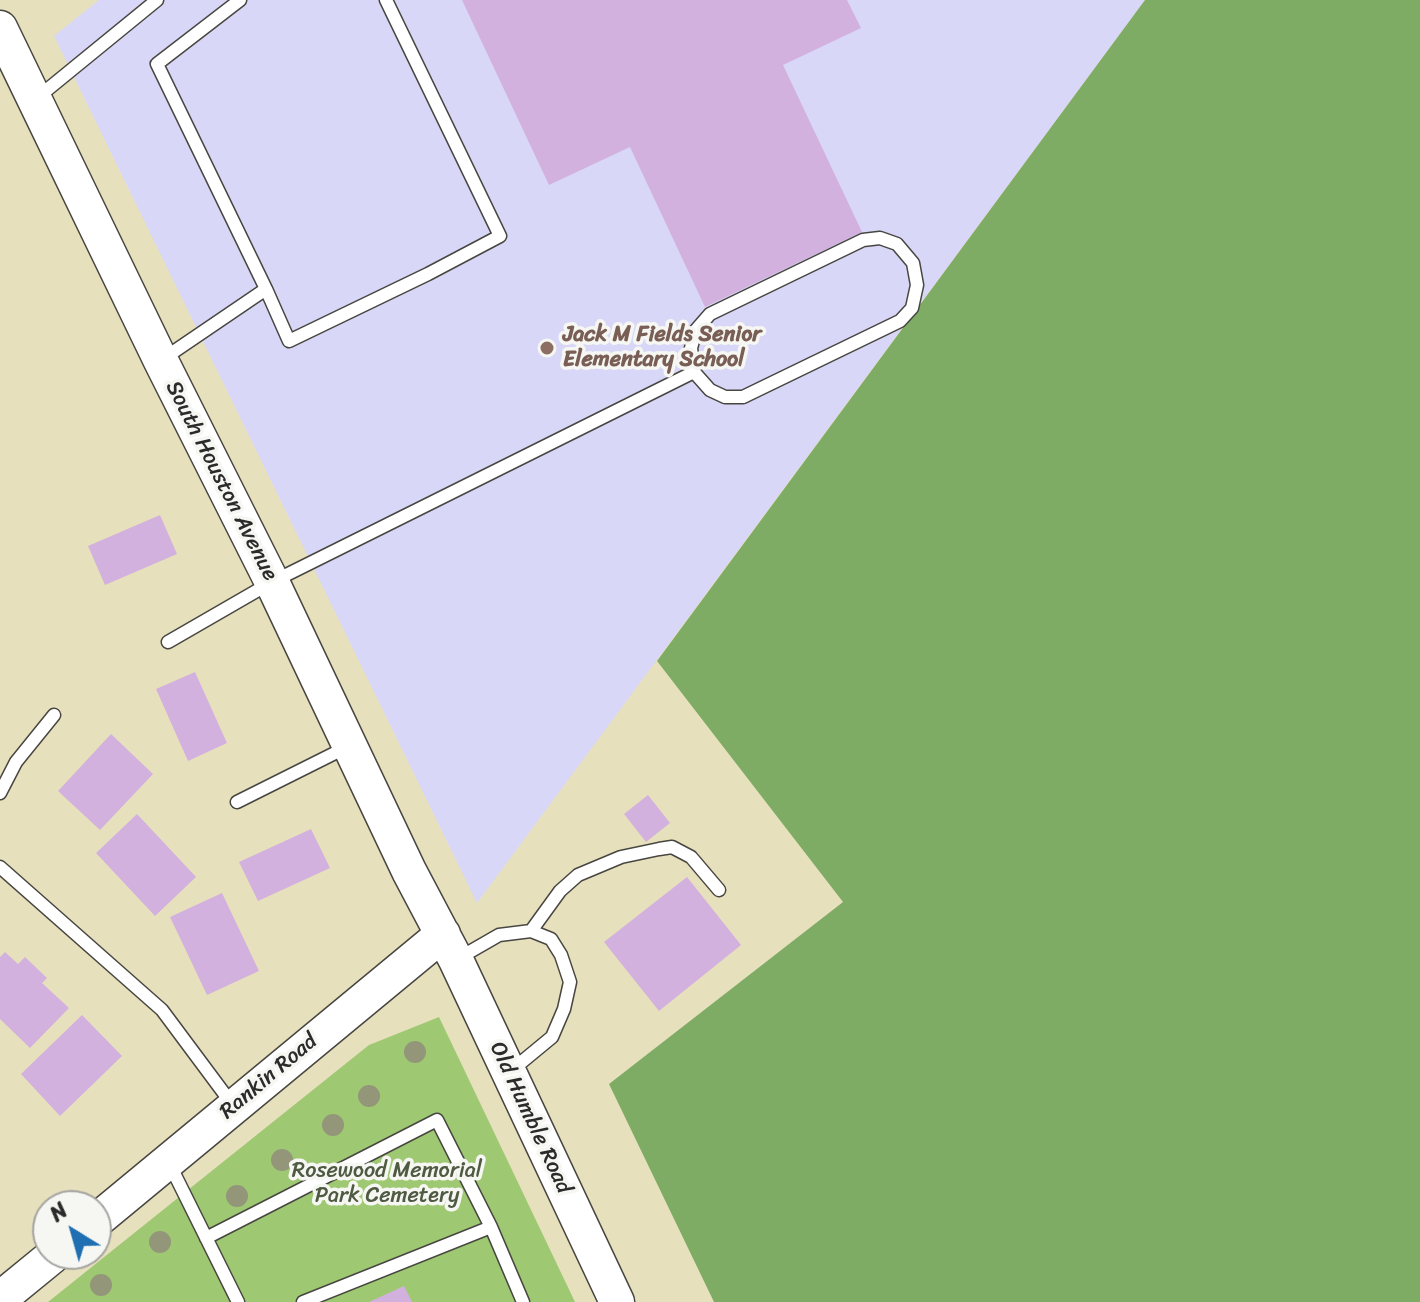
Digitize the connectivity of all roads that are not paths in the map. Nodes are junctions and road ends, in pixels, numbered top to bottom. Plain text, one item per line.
1 (157, 0) edge
2 (240, 0) edge
3 (386, 0) edge
4 (0, 28) edge
5 (35, 100) junction
6 (266, 289) junction
7 (161, 361) junction
8 (694, 372) junction
9 (272, 582) junction
10 (168, 642) dead end
11 (54, 715) dead end
12 (350, 746) junction
13 (0, 793) edge
14 (237, 802) dead end
15 (0, 867) edge
16 (719, 890) dead end
17 (531, 931) junction
18 (450, 947) junction
19 (509, 1073) junction
20 (234, 1106) junction
21 (169, 1162) junction
22 (112, 1208) edge
23 (491, 1227) junction
24 (206, 1238) junction
25 (35, 1270) edge
26 (0, 1299) edge
27 (238, 1302) edge
28 (303, 1302) edge
29 (523, 1302) edge
30 (617, 1302) edge

1 - 5 lane
2 - 6 lane
3 - 6 lane
4 - 5 main road, South Houston Avenue
5 - 7 main road, South Houston Avenue
6 - 7 lane
7 - 9 main road, South Houston Avenue
8 - 8 lane
8 - 9 lane
9 - 10 lane
9 - 12 main road, South Houston Avenue
11 - 13 lane
12 - 14 lane
12 - 18 main road, South Houston Avenue
15 - 20 lane
16 - 17 lane
17 - 18 lane
17 - 19 lane
18 - 19 main road, Old Humble Road
18 - 20 main road, Rankin Road
19 - 30 main road, Old Humble Road
20 - 21 main road, Rankin Road
21 - 22 main road, Rankin Road
21 - 24 lane
23 - 24 lane
23 - 28 lane
23 - 29 lane
24 - 27 lane
25 - 26 main road

